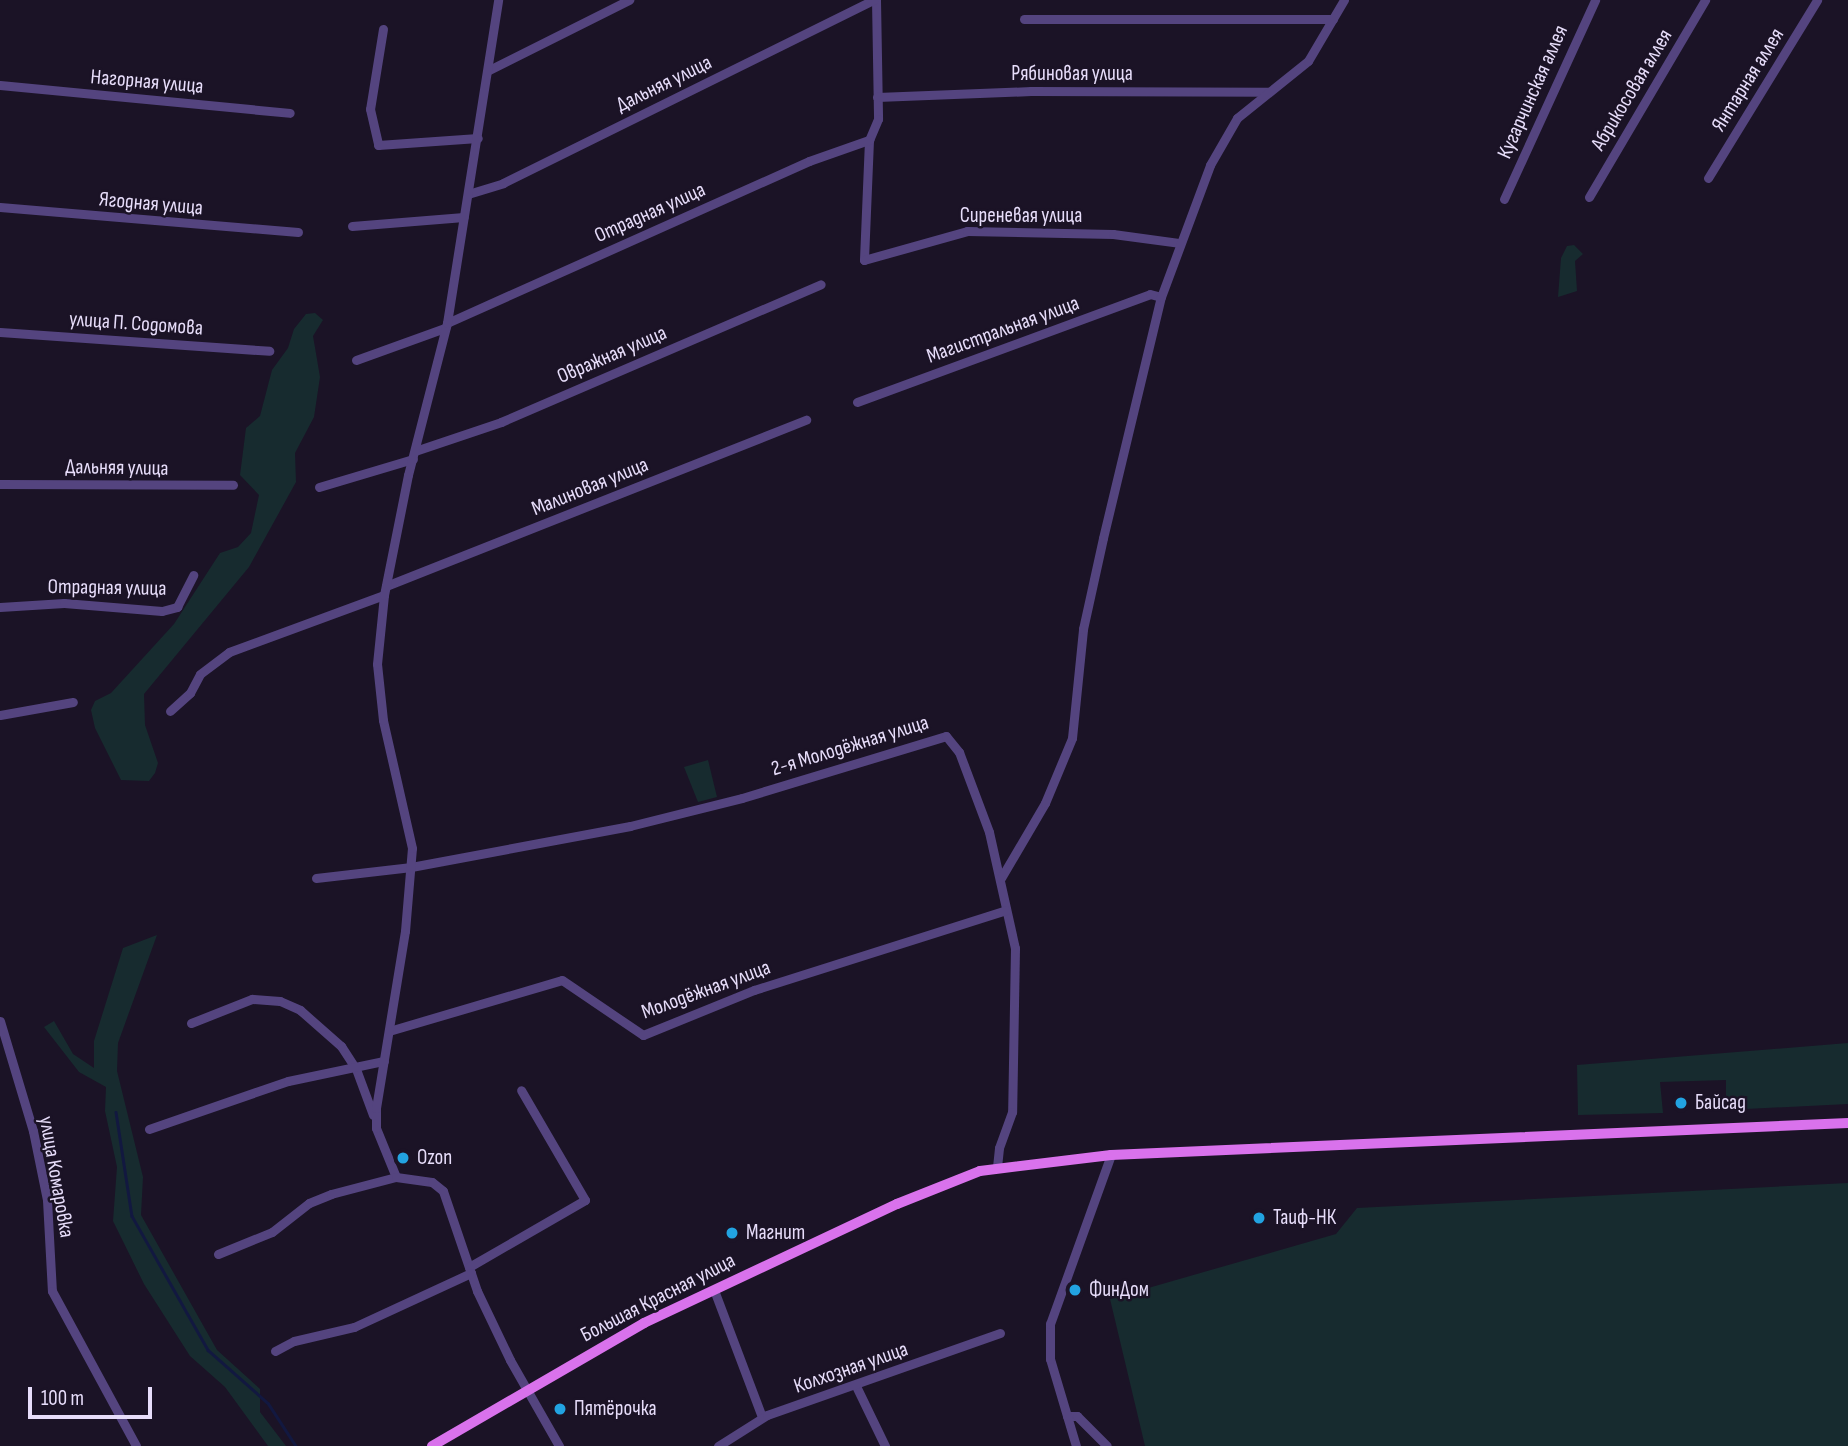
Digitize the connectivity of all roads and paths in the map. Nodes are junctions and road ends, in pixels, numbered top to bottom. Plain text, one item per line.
1 (498, 0) edge
2 (629, 0) edge
3 (875, 0) edge
4 (1343, 0) edge
5 (1595, 0) edge
6 (1705, 0) edge
7 (1817, 0) edge
8 (1024, 19) dead end
9 (1333, 19) junction
10 (383, 29) dead end
11 (489, 70) junction
12 (0, 85) edge
13 (1268, 92) junction
14 (877, 97) junction
15 (290, 113) dead end
16 (478, 138) junction
17 (869, 140) junction
18 (1708, 178) dead end
19 (468, 194) junction
20 (1589, 197) dead end
21 (1504, 200) dead end
22 (0, 207) edge
23 (464, 217) junction
24 (352, 226) dead end
25 (298, 232) dead end
26 (1180, 243) junction
27 (821, 284) dead end
28 (1161, 297) junction
29 (446, 325) junction
30 (0, 332) edge
31 (269, 351) dead end
32 (356, 360) dead end
33 (857, 402) dead end
34 (806, 420) dead end
35 (414, 455) junction
36 (0, 484) edge
37 (233, 485) dead end
38 (319, 487) dead end
39 (193, 575) dead end
40 (385, 590) junction
41 (0, 607) edge
42 (73, 702) dead end
43 (170, 711) dead end
44 (0, 715) edge
45 (411, 867) junction
46 (316, 878) dead end
47 (1001, 878) junction
48 (1006, 910) junction
49 (0, 1021) edge
50 (191, 1023) dead end
51 (389, 1031) junction
52 (384, 1061) junction
53 (356, 1069) junction
54 (521, 1090) dead end
55 (1848, 1123) edge
56 (376, 1128) junction
57 (149, 1129) dead end
58 (1111, 1155) junction
59 (997, 1167) junction
60 (396, 1177) junction
61 (218, 1254) dead end
62 (470, 1270) junction
63 (714, 1290) junction
64 (1000, 1333) dead end
65 (275, 1351) dead end
66 (856, 1386) junction
67 (528, 1388) junction
68 (1067, 1416) junction
69 (762, 1417) junction
70 (136, 1446) edge
71 (432, 1446) edge
72 (559, 1446) edge
73 (718, 1446) edge
74 (885, 1446) edge
75 (1076, 1446) edge
76 (1107, 1446) edge

1 - 11 street
2 - 11 street
3 - 14 street
3 - 19 street, Дальняя улица
4 - 9 street
5 - 21 street, Кугарчинская аллея
6 - 20 street, Абрикосовая аллея
7 - 18 street, Янтарная аллея
8 - 9 street
9 - 13 street
10 - 16 street
11 - 16 street
12 - 15 street, Нагорная улица
13 - 14 street, Рябиновая улица
13 - 26 street
14 - 17 street
16 - 19 street
17 - 26 street, Сиреневая улица
17 - 29 street, Отрадная улица
19 - 23 street
22 - 25 street, Ягодная улица
23 - 24 street
23 - 29 street
26 - 28 street
27 - 35 street, Овражная улица
28 - 33 street, Магистральная улица
28 - 47 street
29 - 32 street, Отрадная улица
29 - 35 street
30 - 31 street, улица П. Содомова
34 - 40 street, Малиновая улица
35 - 38 street, Овражная улица
35 - 40 street
36 - 37 street, Дальняя улица
39 - 41 street, Отрадная улица
40 - 43 street, Малиновая улица
40 - 45 street
42 - 44 street
45 - 46 street, 2-я Молодёжная улица
45 - 47 street, 2-я Молодёжная улица
45 - 51 street
47 - 48 street, 2-я Молодёжная улица
48 - 51 street, Молодёжная улица
48 - 59 street, 2-я Молодёжная улица
49 - 70 street, улица Комаровка
50 - 53 street
51 - 52 street
52 - 53 street
52 - 56 street
53 - 56 street
53 - 57 street
54 - 62 street
55 - 58 main road, Большая Красная улица
56 - 60 street
58 - 59 main road, Большая Красная улица
58 - 68 street
59 - 63 main road, Большая Красная улица
60 - 61 street
60 - 62 street
62 - 65 street
62 - 67 street
63 - 67 main road, Большая Красная улица
63 - 69 street
64 - 66 street, Колхозная улица
66 - 69 street, Колхозная улица
66 - 74 street
67 - 71 main road, Большая Красная улица
67 - 72 street
68 - 75 street
68 - 76 street
69 - 73 street, Колхозная улица

